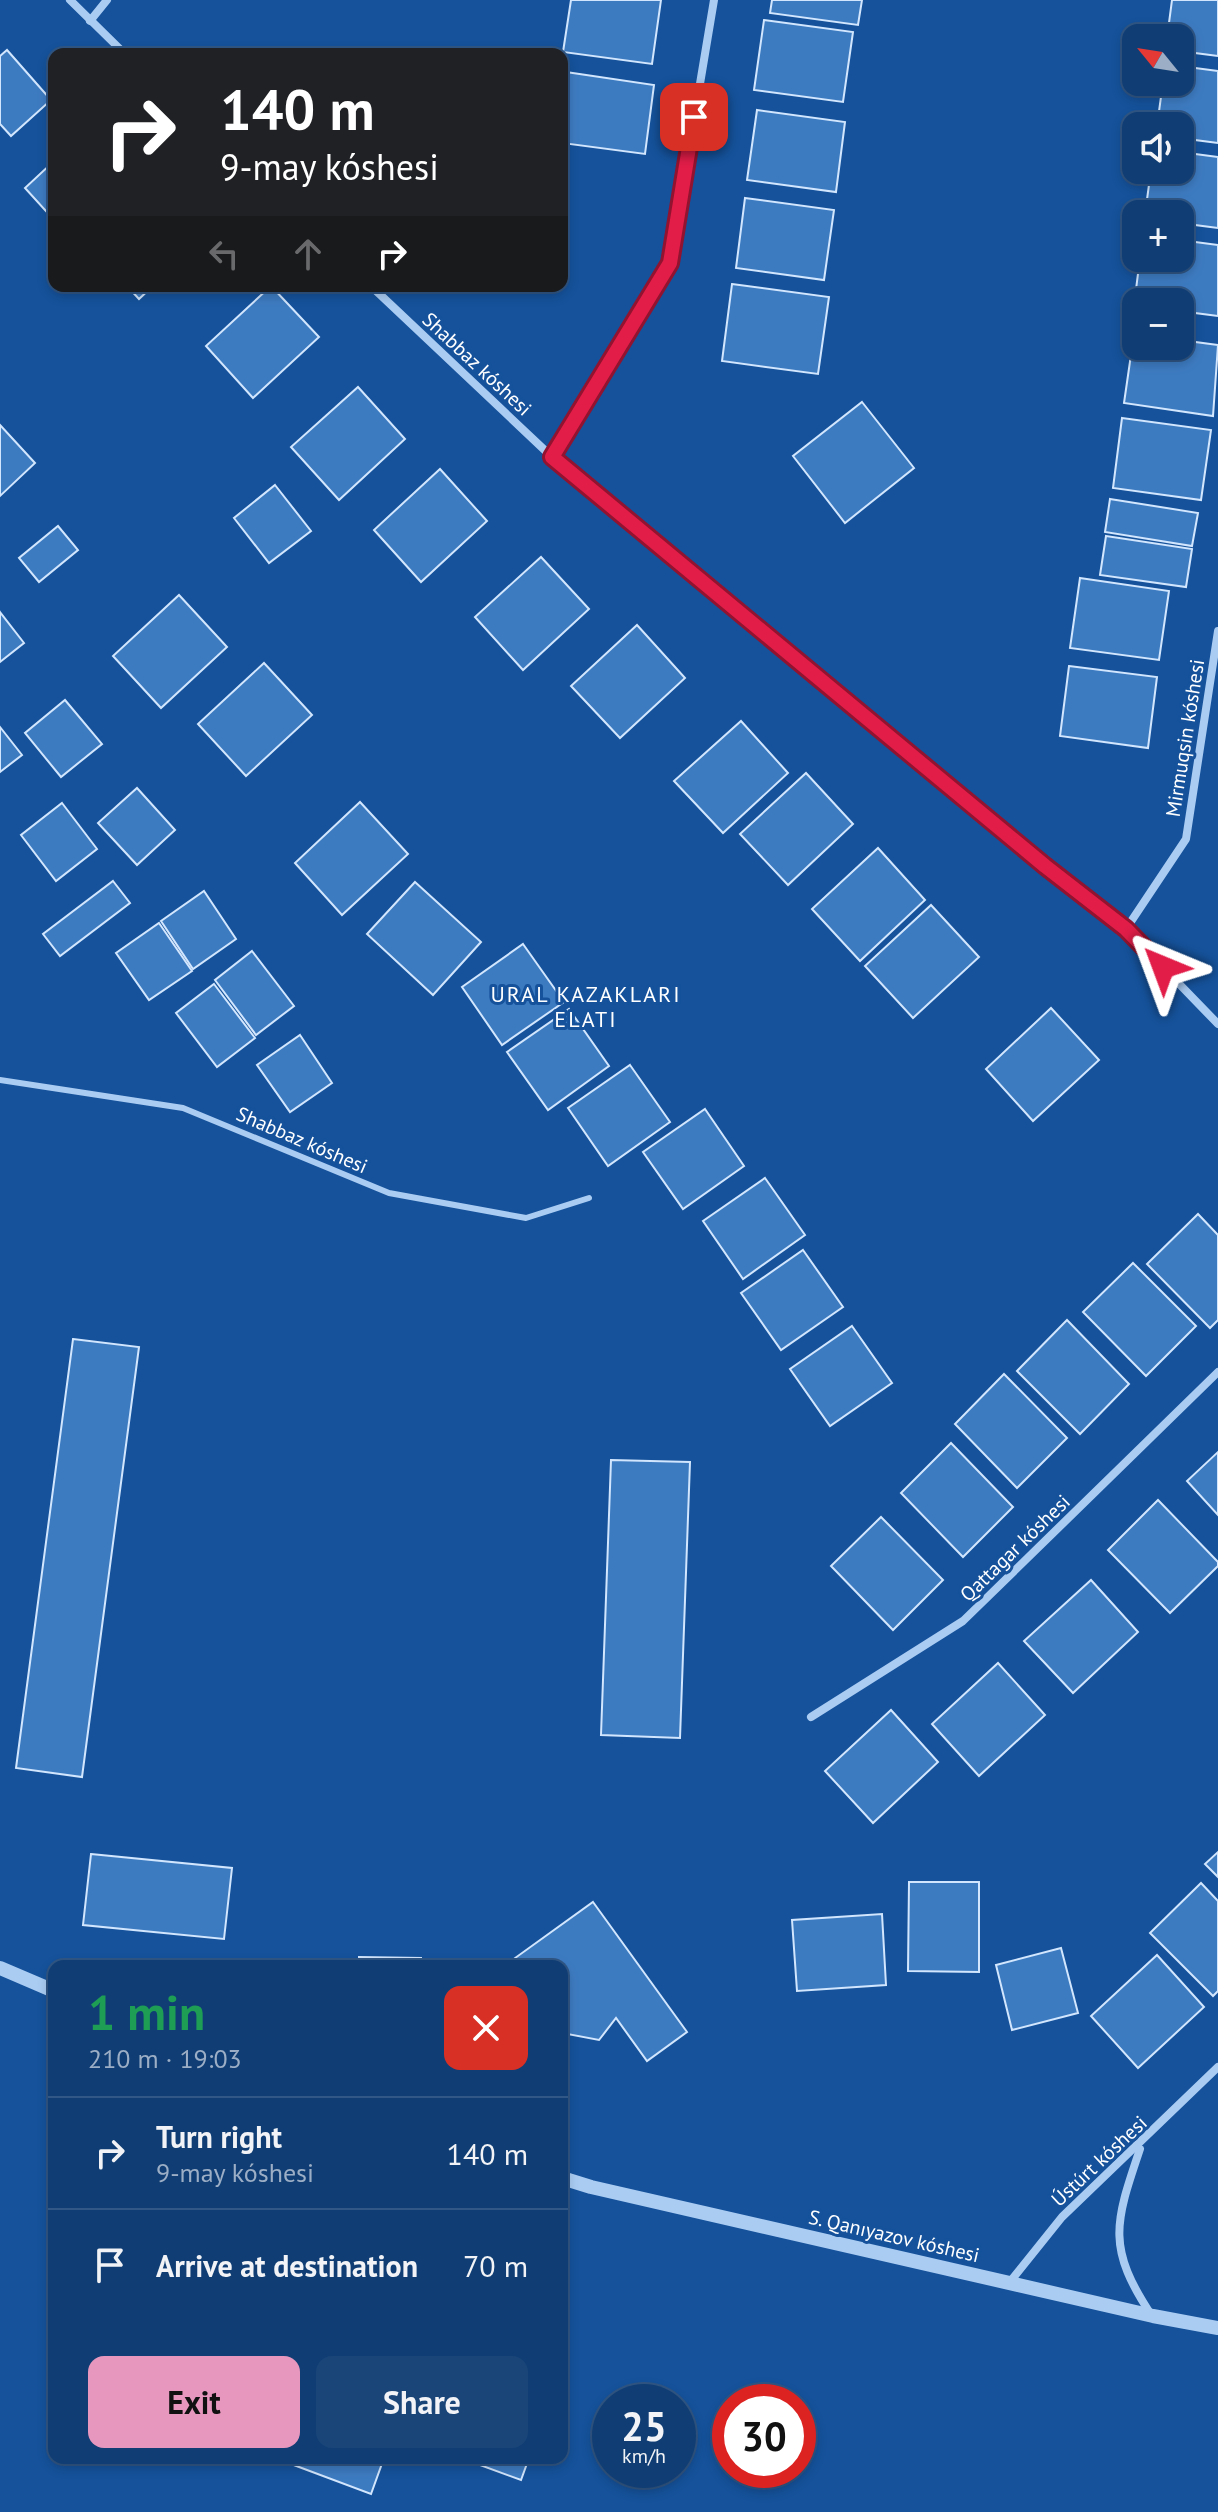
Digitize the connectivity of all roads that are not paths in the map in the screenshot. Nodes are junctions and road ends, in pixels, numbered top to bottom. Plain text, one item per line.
1 (70, 0) edge
2 (107, 0) edge
3 (714, 0) edge
4 (90, 21) junction
5 (119, 48) edge
6 (377, 292) edge
7 (552, 457) junction
8 (1218, 631) edge
9 (1126, 929) junction
10 (1218, 1024) edge
11 (0, 1080) edge
12 (589, 1198) dead end
13 (1218, 1372) edge
14 (811, 1717) dead end
15 (0, 1968) edge
16 (48, 1988) edge
17 (1218, 2067) edge
18 (1141, 2145) junction
19 (568, 2179) edge
20 (1009, 2283) junction
21 (1153, 2316) junction
22 (1218, 2328) edge

1 - 4 street
2 - 4 street
3 - 7 street
4 - 5 street
6 - 7 street, Shabbaz kóshesi
7 - 9 street, Shabbaz kóshesi
8 - 9 street, Mirmuqsin kóshesi
9 - 10 street, Shabbaz kóshesi
11 - 12 lane, Shabbaz kóshesi
13 - 14 street, Qattagar kóshesi
15 - 16 street
17 - 18 street, Ústúrt kóshesi
18 - 20 street, Ústúrt kóshesi
18 - 21 street
19 - 20 street, S. Qanıyazov kóshesi
20 - 21 street, S. Qanıyazov kóshesi
21 - 22 street, S. Qanıyazov kóshesi

